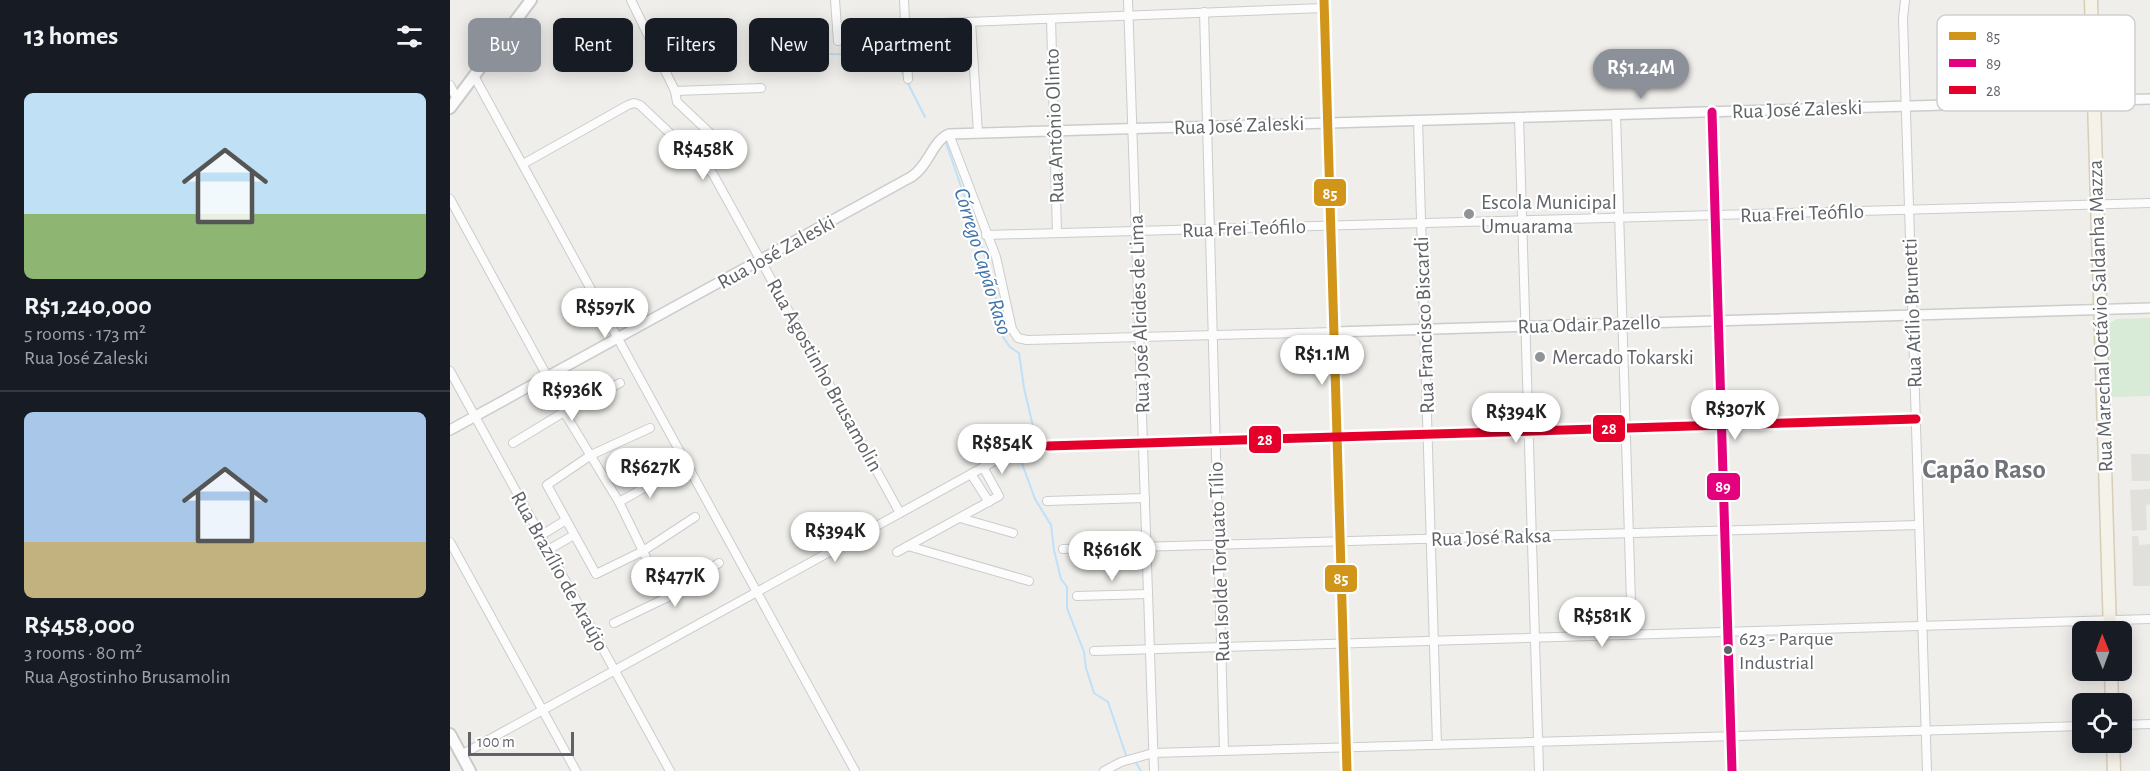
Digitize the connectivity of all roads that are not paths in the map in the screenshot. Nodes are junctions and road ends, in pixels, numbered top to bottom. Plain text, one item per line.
1 (531, 0) edge
2 (631, 0) edge
3 (835, 0) edge
4 (904, 0) edge
5 (1128, 0) edge
6 (1905, 0) edge
7 (2091, 0) edge
8 (1324, 4) edge
9 (1204, 12) junction
10 (1129, 14) junction
11 (2091, 15) edge
12 (905, 18) edge
13 (1051, 19) junction
14 (972, 22) edge
15 (837, 27) junction
16 (841, 27) edge
17 (972, 38) edge
18 (838, 41) dead end
19 (908, 72) edge
20 (474, 76) junction
21 (908, 79) dead end
22 (450, 85) edge
23 (760, 88) dead end
24 (675, 91) junction
25 (457, 99) junction
26 (2135, 99) edge
27 (2150, 99) edge
28 (1937, 105) edge
29 (1906, 106) junction
30 (450, 108) edge
31 (2094, 111) edge
32 (1712, 112) junction
33 (1616, 114) junction
34 (1519, 117) junction
35 (1418, 120) junction
36 (1327, 123) junction
37 (1207, 126) junction
38 (1132, 128) junction
39 (1054, 131) junction
40 (978, 133) junction
41 (949, 134) junction
42 (712, 135) dead end
43 (523, 164) junction
44 (450, 199) edge
45 (2150, 203) edge
46 (2097, 205) junction
47 (1909, 210) junction
48 (1716, 215) junction
49 (1619, 218) junction
50 (1522, 220) junction
51 (1421, 223) junction
52 (1330, 226) junction
53 (1210, 229) junction
54 (1136, 231) junction
55 (1057, 233) junction
56 (986, 235) junction
57 (761, 260) junction
58 (2150, 308) edge
59 (2100, 310) junction
60 (1912, 316) junction
61 (1719, 320) junction
62 (1623, 323) junction
63 (1526, 326) junction
64 (1424, 329) junction
65 (1334, 332) junction
66 (1212, 335) junction
67 (619, 337) junction
68 (1139, 337) junction
69 (450, 371) edge
70 (547, 376) junction
71 (620, 383) dead end
72 (564, 412) junction
73 (475, 416) junction
74 (1916, 419) junction
75 (1722, 424) junction
76 (650, 428) dead end
77 (1626, 428) junction
78 (450, 430) edge
79 (1529, 431) junction
80 (1427, 434) junction
81 (1337, 437) junction
82 (1215, 441) junction
83 (513, 443) dead end
84 (1143, 443) junction
85 (1048, 446) dead end
86 (591, 455) junction
87 (1000, 458) dead end
88 (983, 467) junction
89 (669, 474) dead end
90 (971, 474) junction
91 (1145, 498) junction
92 (1047, 501) dead end
93 (619, 502) junction
94 (989, 502) junction
95 (900, 513) junction
96 (695, 517) dead end
97 (960, 518) junction
98 (566, 520) junction
99 (1919, 525) junction
100 (1725, 530) junction
101 (1013, 533) dead end
102 (1629, 533) junction
103 (574, 535) junction
104 (540, 536) junction
105 (1532, 536) junction
106 (1431, 538) junction
107 (1340, 541) junction
108 (450, 542) edge
109 (1218, 544) junction
110 (908, 546) junction
111 (1146, 546) junction
112 (1063, 549) dead end
113 (548, 550) junction
114 (644, 551) junction
115 (897, 552) dead end
116 (719, 564) dead end
117 (1029, 580) dead end
118 (758, 591) junction
119 (1148, 594) junction
120 (1077, 596) dead end
121 (666, 598) junction
122 (2150, 619) edge
123 (2110, 621) edge
124 (2132, 622) edge
125 (614, 623) dead end
126 (1922, 626) junction
127 (2072, 626) edge
128 (1728, 632) junction
129 (1632, 635) junction
130 (1535, 638) junction
131 (1434, 641) junction
132 (1343, 644) junction
133 (1221, 647) junction
134 (1150, 650) junction
135 (1094, 651) dead end
136 (614, 670) junction
137 (542, 710) junction
138 (2150, 724) edge
139 (2132, 725) edge
140 (2072, 726) edge
141 (1926, 730) junction
142 (450, 734) edge
143 (1731, 736) junction
144 (1538, 742) junction
145 (1437, 745) junction
146 (1347, 748) junction
147 (1224, 751) junction
148 (1153, 753) junction
149 (2113, 753) edge
150 (461, 754) junction
151 (471, 771) edge
152 (576, 771) edge
153 (670, 771) edge
154 (855, 771) edge
155 (1104, 771) edge
156 (1154, 771) edge
157 (1347, 771) edge
158 (1539, 771) edge
159 (1732, 771) edge
160 (1927, 771) edge
161 (2114, 771) edge

1 - 20 main road
2 - 24 street
3 - 15 street
4 - 12 street
5 - 10 street, Rua José Alcides de Lima
6 - 29 street, Rua Atílio Brunetti
7 - 11 main road, Rua Marechal Octávio Saldanha Mazza
8 - 9 street
8 - 36 street
9 - 10 street
9 - 37 street, Rua Isolde Torquato Tílio
10 - 13 street
10 - 38 street, Rua José Alcides de Lima
13 - 14 street
13 - 39 street, Rua Antônio Olinto
15 - 16 street
15 - 18 street
17 - 40 street
19 - 21 street
20 - 25 main road
20 - 43 street
22 - 25 street
23 - 24 street
24 - 42 street
25 - 30 main road
26 - 27 street, Rua José Zaleski
28 - 29 street, Rua José Zaleski
29 - 32 street, Rua José Zaleski
29 - 47 street, Rua Atílio Brunetti
31 - 46 main road, Rua Marechal Octávio Saldanha Mazza
32 - 33 street, Rua José Zaleski
32 - 48 street
33 - 34 street, Rua José Zaleski
33 - 49 street
34 - 35 street, Rua José Zaleski
34 - 50 street
35 - 36 street, Rua José Zaleski
35 - 51 street, Rua Francisco Biscardi
36 - 37 street, Rua José Zaleski
36 - 52 street
37 - 38 street, Rua José Zaleski
37 - 53 street, Rua Isolde Torquato Tílio
38 - 39 street, Rua José Zaleski
38 - 54 street, Rua José Alcides de Lima
39 - 40 street, Rua José Zaleski
39 - 55 street, Rua Antônio Olinto
40 - 41 street, Rua José Zaleski
41 - 56 street
41 - 57 street, Rua José Zaleski
43 - 57 street, Rua Agostinho Brusamolin
43 - 67 street
44 - 70 street
45 - 46 street, Rua Frei Teófilo
46 - 47 street, Rua Frei Teófilo
46 - 59 main road, Rua Marechal Octávio Saldanha Mazza
47 - 48 street, Rua Frei Teófilo
47 - 60 street, Rua Atílio Brunetti
48 - 49 street, Rua Frei Teófilo
48 - 61 street
49 - 50 street, Rua Frei Teófilo
49 - 62 street
50 - 51 street, Rua Frei Teófilo
50 - 63 street
51 - 52 street, Rua Frei Teófilo
51 - 64 street, Rua Francisco Biscardi
52 - 53 street, Rua Frei Teófilo
52 - 65 street
53 - 54 street, Rua Frei Teófilo
53 - 66 street, Rua Isolde Torquato Tílio
54 - 55 street, Rua Frei Teófilo
54 - 68 street, Rua José Alcides de Lima
55 - 56 street, Rua Frei Teófilo
56 - 68 street, Rua Odair Pazello
57 - 67 street, Rua José Zaleski
57 - 95 street, Rua Agostinho Brusamolin
58 - 59 street, Rua Odair Pazello
59 - 60 street, Rua Odair Pazello
59 - 123 main road, Rua Marechal Octávio Saldanha Mazza
60 - 61 street, Rua Odair Pazello
60 - 74 street, Rua Atílio Brunetti
61 - 62 street, Rua Odair Pazello
61 - 75 street
62 - 63 street, Rua Odair Pazello
62 - 77 street
63 - 64 street, Rua Odair Pazello
63 - 79 street
64 - 65 street, Rua Odair Pazello
64 - 80 street, Rua Francisco Biscardi
65 - 66 street, Rua Odair Pazello
65 - 81 street
66 - 68 street, Rua Odair Pazello
66 - 82 street, Rua Isolde Torquato Tílio
67 - 70 street, Rua José Zaleski
67 - 118 street
68 - 84 street, Rua José Alcides de Lima
69 - 73 street, Rua Brazílio de Araújo
70 - 73 street, Rua José Zaleski
71 - 72 street
72 - 83 street
72 - 86 street
73 - 78 street, Rua José Zaleski
73 - 104 street, Rua Brazílio de Araújo
74 - 75 street
74 - 99 street, Rua Atílio Brunetti
75 - 77 street
75 - 100 street
76 - 86 street
77 - 79 street
77 - 102 street
79 - 80 street
79 - 105 street
80 - 81 street
80 - 106 street, Rua Francisco Biscardi
81 - 82 street
81 - 107 street
82 - 84 street
82 - 109 street, Rua Isolde Torquato Tílio
84 - 85 street
84 - 91 street, Rua José Alcides de Lima
86 - 93 street
86 - 98 street
87 - 88 street
88 - 90 street
88 - 94 street
89 - 93 street
90 - 94 street
90 - 95 street
91 - 92 street
91 - 111 street, Rua José Alcides de Lima
93 - 114 street
94 - 97 street
95 - 118 street
96 - 114 street
97 - 101 street
97 - 110 street
98 - 103 street
98 - 104 street
99 - 100 street, Rua José Raksa
99 - 126 street, Rua Atílio Brunetti
100 - 102 street, Rua José Raksa
100 - 128 street
102 - 105 street, Rua José Raksa
102 - 129 street
103 - 113 street
103 - 114 street
104 - 113 street, Rua Brazílio de Araújo
105 - 106 street, Rua José Raksa
105 - 130 street
106 - 107 street, Rua José Raksa
106 - 131 street, Rua Francisco Biscardi
107 - 109 street, Rua José Raksa
107 - 132 street
108 - 137 street
109 - 111 street, Rua José Raksa
109 - 133 street, Rua Isolde Torquato Tílio
110 - 115 street
110 - 117 street
111 - 112 street, Rua José Raksa
111 - 119 street, Rua José Alcides de Lima
113 - 136 street, Rua Brazílio de Araújo
114 - 121 street
116 - 121 street
118 - 136 street
118 - 154 street
119 - 120 street
119 - 134 street, Rua José Alcides de Lima
121 - 125 street
122 - 124 street
126 - 127 street
126 - 128 street
126 - 141 street, Rua Atílio Brunetti
128 - 129 street
128 - 143 street
129 - 130 street
130 - 131 street
130 - 144 street
131 - 132 street
131 - 145 street, Rua Francisco Biscardi
132 - 133 street
132 - 146 street
133 - 134 street
133 - 147 street, Rua Isolde Torquato Tílio
134 - 135 street
134 - 148 street, Rua José Alcides de Lima
136 - 137 street
136 - 153 street, Rua Brazílio de Araújo
137 - 150 street
137 - 152 street
138 - 139 street
140 - 141 street
141 - 143 street
141 - 160 street, Rua Atílio Brunetti
142 - 150 main road
143 - 144 street
143 - 159 street
144 - 145 street
144 - 158 street
145 - 146 street
146 - 147 street
146 - 157 street
147 - 148 street
148 - 155 street
148 - 156 street, Rua José Alcides de Lima
149 - 161 main road
150 - 151 main road

